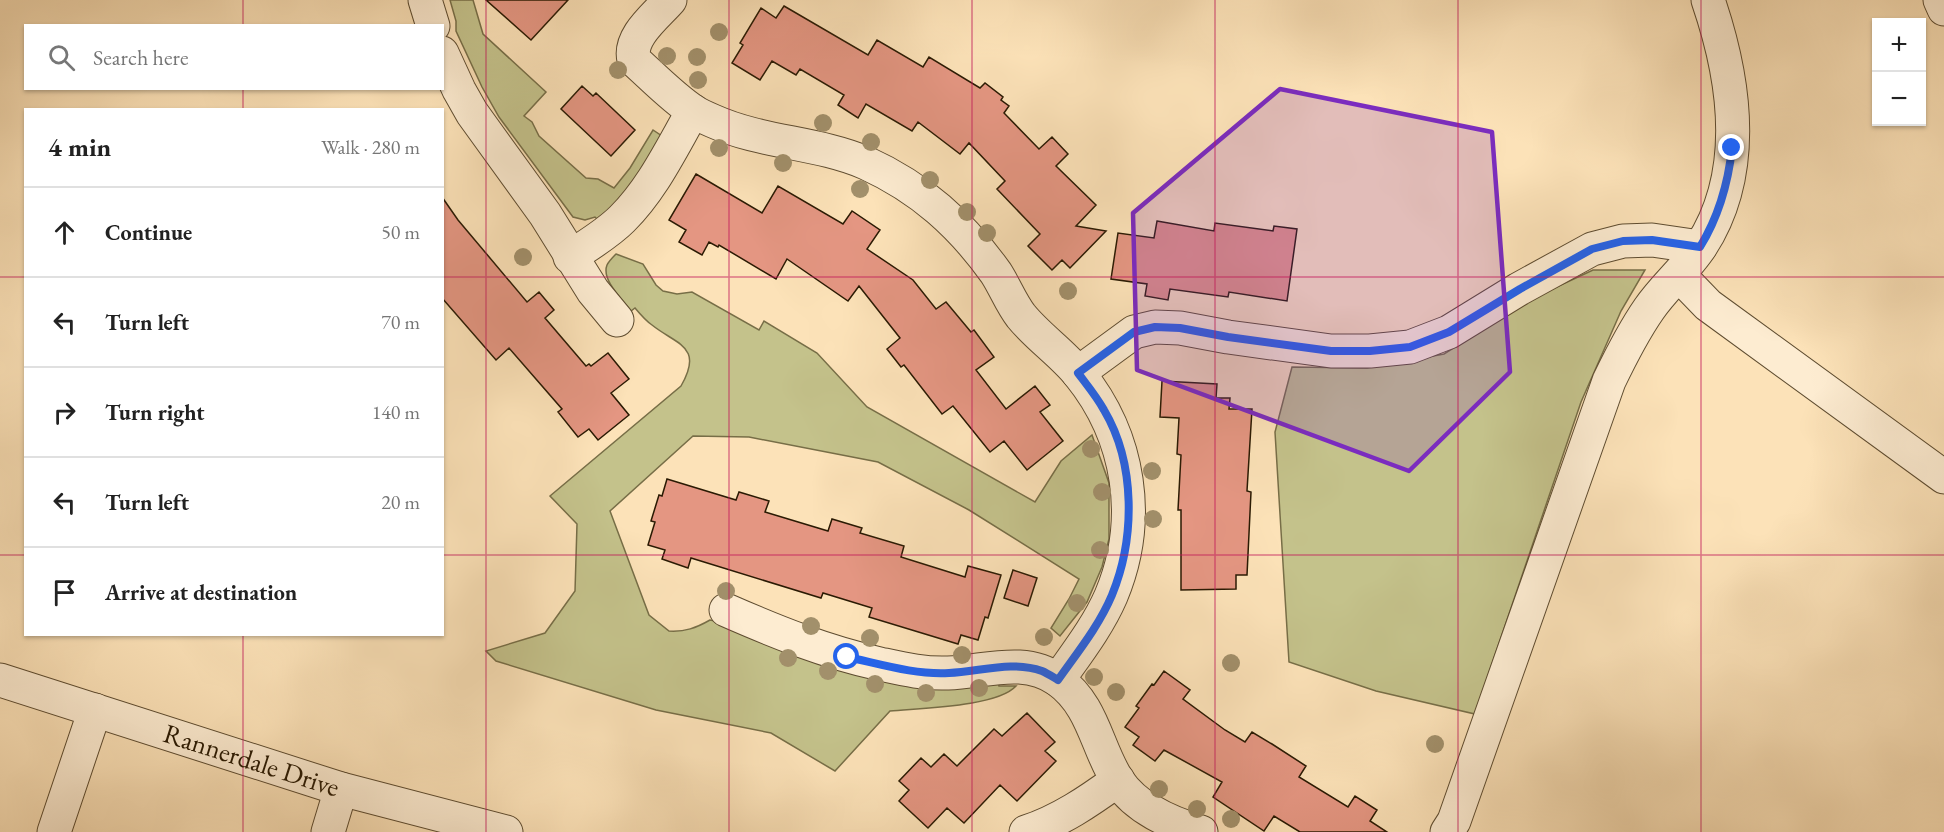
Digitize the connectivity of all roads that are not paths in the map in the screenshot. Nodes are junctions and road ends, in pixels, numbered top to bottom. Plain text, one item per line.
1 (425, 0) edge
2 (670, 0) edge
3 (1708, 0) edge
4 (1940, 0) edge
5 (1944, 9) edge
6 (432, 24) edge
7 (444, 56) edge
8 (693, 111) junction
9 (1700, 247) junction
10 (570, 256) junction
11 (1679, 275) junction
12 (617, 320) dead end
13 (1078, 373) junction
14 (1944, 477) edge
15 (726, 610) dead end
16 (0, 680) edge
17 (1058, 680) junction
18 (95, 710) junction
19 (1118, 780) junction
20 (341, 789) junction
21 (54, 832) edge
22 (328, 832) edge
23 (506, 832) edge
24 (1026, 832) edge
25 (1201, 832) edge
26 (1447, 832) edge

1 - 6 street
2 - 8 street
3 - 9 street
4 - 5 street
7 - 10 street
8 - 10 street
8 - 13 street
9 - 11 street
9 - 13 street
10 - 12 street
11 - 14 street
11 - 26 street
13 - 17 street
15 - 17 street
16 - 18 street, Rannerdale Drive
17 - 19 street
18 - 20 street, Rannerdale Drive
18 - 21 street
19 - 24 street
19 - 25 street
20 - 22 street
20 - 23 street, Rannerdale Drive

